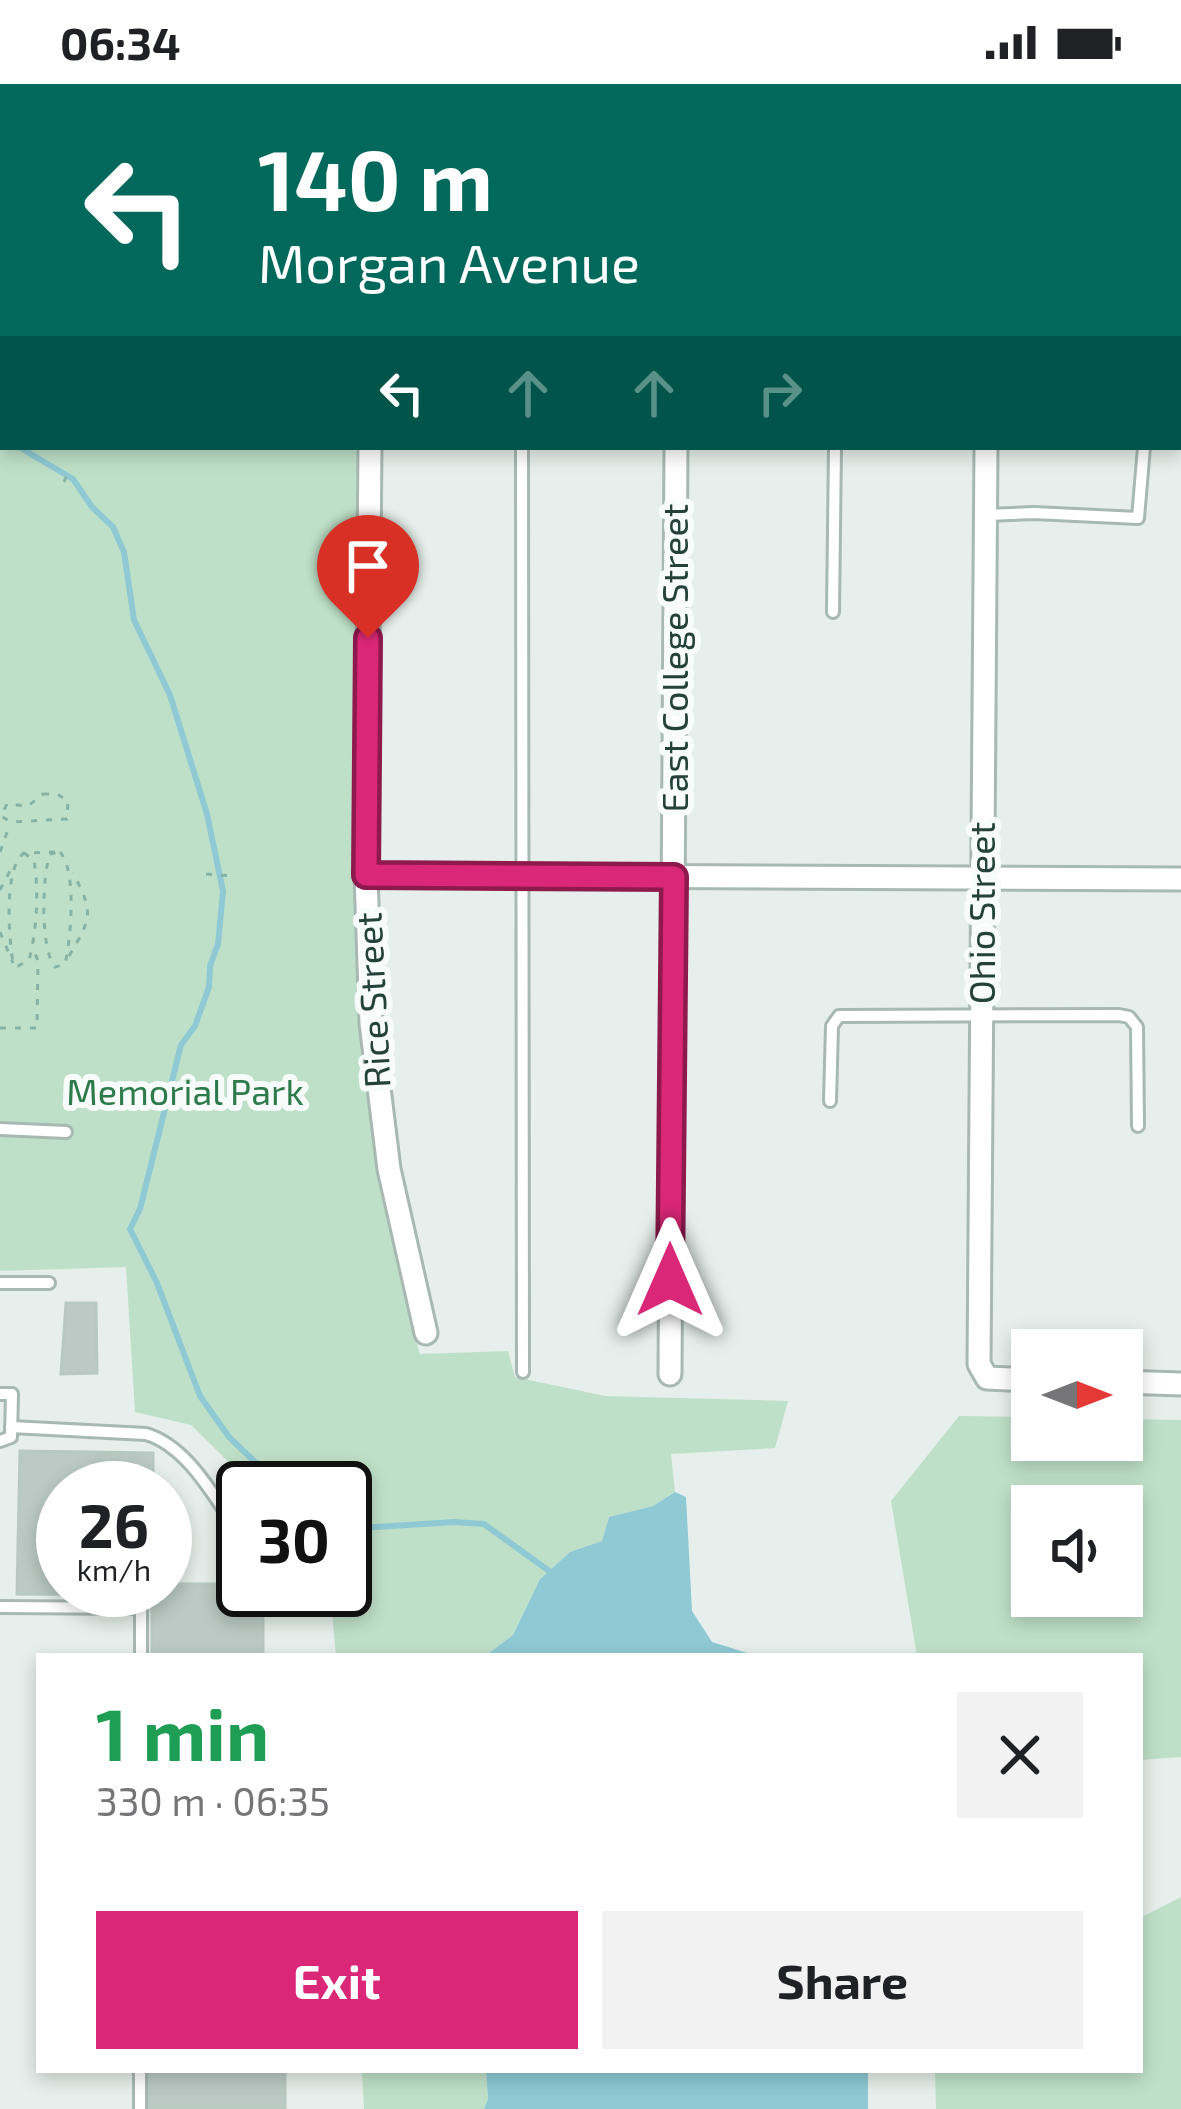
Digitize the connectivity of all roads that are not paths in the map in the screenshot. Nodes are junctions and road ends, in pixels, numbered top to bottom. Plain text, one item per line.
1 (370, 450) edge
2 (522, 450) edge
3 (676, 450) edge
4 (835, 450) edge
5 (986, 450) edge
6 (1144, 450) edge
7 (986, 515) junction
8 (833, 612) dead end
9 (366, 875) junction
10 (521, 876) junction
11 (674, 877) junction
12 (1181, 878) edge
13 (982, 880) junction
14 (981, 1016) junction
15 (830, 1101) dead end
16 (1138, 1126) dead end
17 (0, 1129) edge
18 (66, 1132) dead end
19 (0, 1283) edge
20 (49, 1283) dead end
21 (426, 1333) dead end
22 (523, 1372) dead end
23 (670, 1374) dead end
24 (1011, 1379) edge
25 (1143, 1383) edge
26 (1181, 1384) edge
27 (0, 1394) edge
28 (11, 1426) junction
29 (0, 1441) edge
30 (216, 1502) edge
31 (0, 1606) edge
32 (141, 1653) edge
33 (140, 2073) edge
34 (140, 2109) edge

1 - 9 street, Rice Street
2 - 10 lane
3 - 11 street, East College Street
4 - 8 lane
5 - 7 street, Ohio Street
6 - 7 lane
7 - 13 street, Ohio Street
9 - 10 street
9 - 21 street, Rice Street
10 - 11 street
10 - 22 lane
11 - 13 street
11 - 23 street, East College Street
12 - 13 street
13 - 14 street, Ohio Street
14 - 15 lane
14 - 16 lane
14 - 24 street, Ohio Street
17 - 18 lane
19 - 20 lane
25 - 26 street
27 - 28 lane
28 - 29 lane
28 - 30 lane
31 - 32 lane
33 - 34 lane

